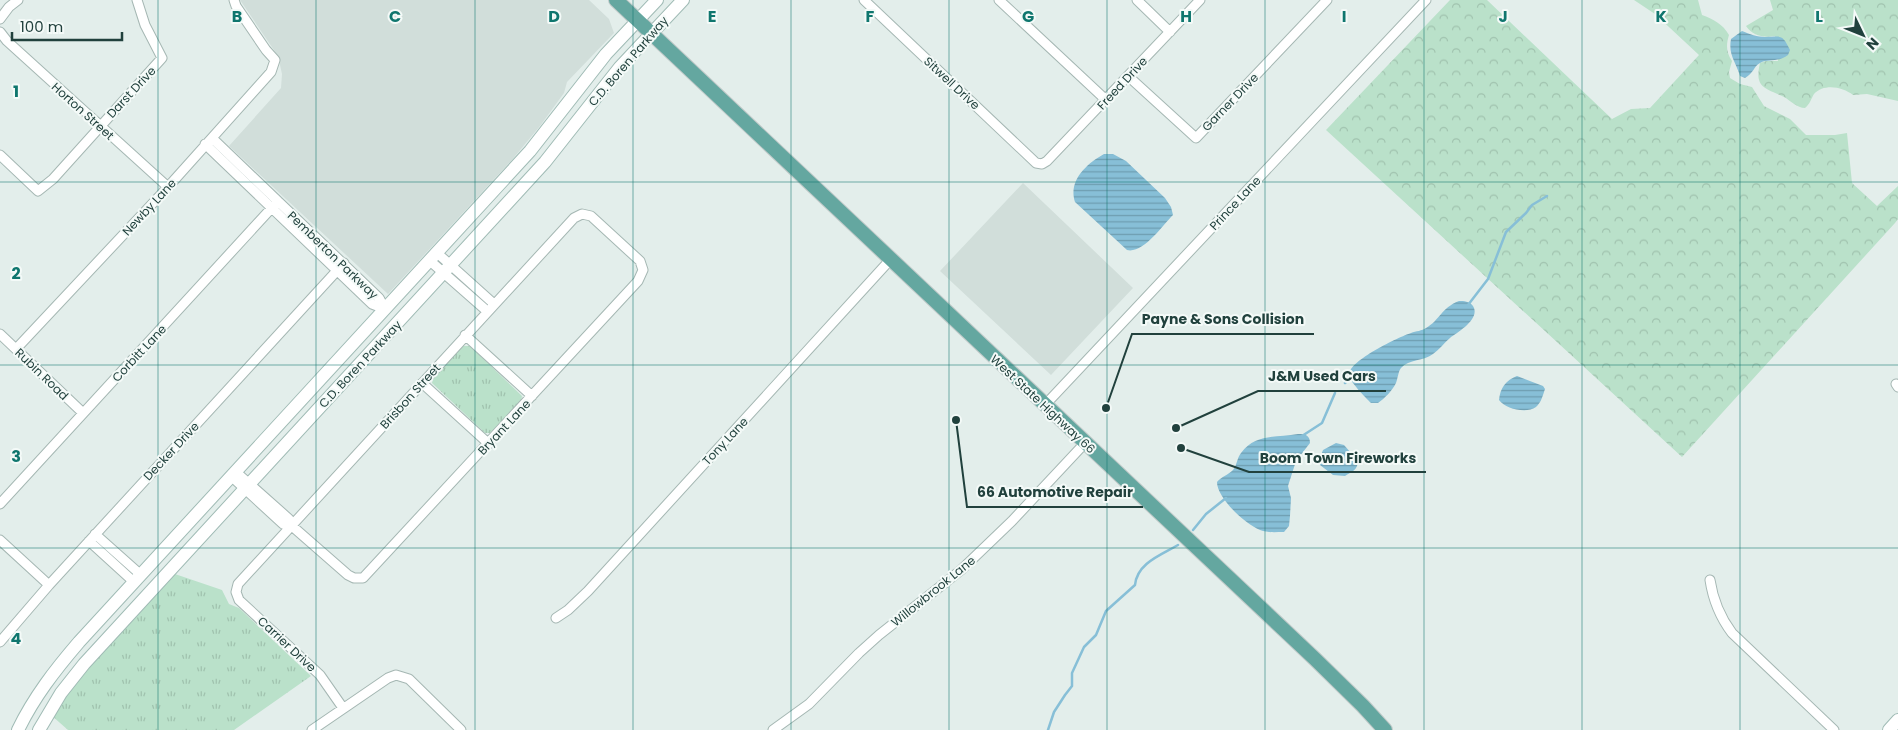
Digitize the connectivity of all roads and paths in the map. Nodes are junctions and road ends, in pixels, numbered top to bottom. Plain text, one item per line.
1 (18, 0) edge
2 (137, 0) edge
3 (234, 0) edge
4 (616, 0) edge
5 (657, 0) edge
6 (683, 0) edge
7 (864, 0) edge
8 (999, 0) edge
9 (1137, 0) edge
10 (1200, 0) edge
11 (1327, 0) edge
12 (1426, 0) edge
13 (0, 19) edge
14 (637, 21) junction
15 (0, 32) edge
16 (1170, 32) junction
17 (650, 34) junction
18 (1128, 76) junction
19 (1106, 100) junction
20 (100, 126) junction
21 (208, 141) junction
22 (0, 155) edge
23 (1042, 164) joint
24 (168, 187) junction
25 (275, 205) junction
26 (433, 256) junction
27 (890, 260) junction
28 (341, 267) junction
29 (447, 269) junction
30 (643, 270) joint
31 (494, 304) junction
32 (384, 309) junction
33 (487, 311) junction
34 (399, 322) junction
35 (0, 334) edge
36 (465, 335) junction
37 (16, 349) junction
38 (422, 383) junction
39 (532, 396) junction
40 (1045, 405) junction
41 (83, 414) junction
42 (1085, 443) junction
43 (489, 444) junction
44 (234, 474) junction
45 (247, 487) junction
46 (0, 504) edge
47 (292, 526) junction
48 (92, 537) junction
49 (0, 540) edge
50 (138, 578) junction
51 (1710, 580) dead end
52 (241, 581) joint
53 (49, 584) junction
54 (556, 618) dead end
55 (0, 642) edge
56 (343, 708) junction
57 (1898, 720) edge
58 (18, 730) edge
59 (38, 730) edge
60 (312, 730) edge
61 (461, 730) edge
62 (773, 730) edge
63 (1386, 730) edge
64 (1834, 730) edge
65 (1888, 730) edge

1 - 13 street
2 - 20 street, Darst Drive
3 - 21 street, Newby Lane
4 - 14 main road, West State Highway 66
5 - 14 street, C.D. Boren Parkway
6 - 17 street, C.D. Boren Parkway
7 - 23 street, Sitwell Drive
8 - 19 street
9 - 16 street
10 - 16 street, Freed Drive
11 - 18 street, Garner Drive
12 - 40 street, Prince Lane
14 - 17 main road, West State Highway 66
14 - 26 street, C.D. Boren Parkway
15 - 20 street, Horton Street
16 - 18 street, Freed Drive
17 - 27 main road, West State Highway 66
17 - 29 street, C.D. Boren Parkway
18 - 19 street, Freed Drive
19 - 23 street, Freed Drive
20 - 22 street, Darst Drive
20 - 24 street, Horton Street
21 - 24 street, Newby Lane
21 - 25 street, Pemberton Parkway
24 - 37 street, Newby Lane
25 - 28 street, Pemberton Parkway
25 - 41 street, Corbitt Lane
26 - 29 street
26 - 32 street, C.D. Boren Parkway
27 - 40 main road, West State Highway 66
27 - 54 street, Tony Lane
28 - 32 street, Pemberton Parkway
28 - 48 street, Decker Drive
29 - 31 street
29 - 33 street
29 - 34 street, C.D. Boren Parkway
30 - 31 street, Brisbon Street
30 - 39 street, Bryant Lane
31 - 33 street, Brisbon Street
32 - 34 street
32 - 44 street, C.D. Boren Parkway
33 - 36 street, Brisbon Street
34 - 45 street, C.D. Boren Parkway
35 - 37 street, Rubin Road
36 - 38 street, Brisbon Street
36 - 39 street
37 - 41 street, Rubin Road
38 - 43 street
38 - 47 street, Brisbon Street
39 - 43 street, Bryant Lane
40 - 42 main road, West State Highway 66
41 - 46 street, Corbitt Lane
42 - 62 street, Willowbrook Lane
42 - 63 main road, West State Highway 66
43 - 47 street, Bryant Lane
44 - 45 street
44 - 50 street, C.D. Boren Parkway
45 - 47 street
45 - 59 street, C.D. Boren Parkway
47 - 52 street, Brisbon Street
48 - 50 street
48 - 53 street, Decker Drive
49 - 53 street
50 - 58 street, C.D. Boren Parkway
51 - 64 street
52 - 56 street, Carrier Drive
53 - 55 street, Decker Drive
56 - 60 street
56 - 61 street
57 - 65 street

